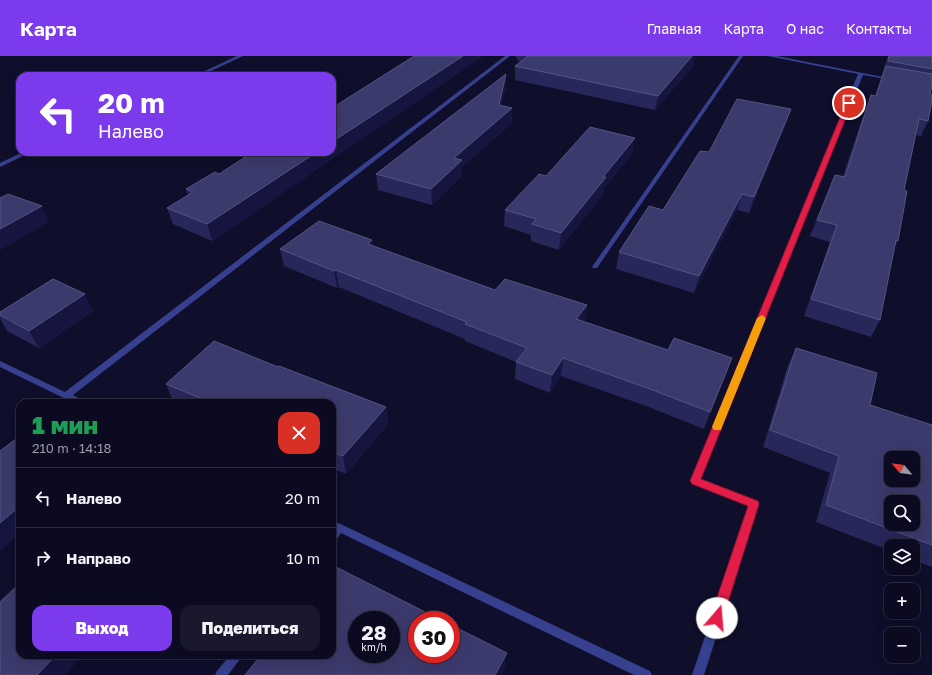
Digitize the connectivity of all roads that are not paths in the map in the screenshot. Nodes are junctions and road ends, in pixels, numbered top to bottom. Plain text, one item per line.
1 (241, 56) edge
2 (508, 56) edge
3 (742, 56) edge
4 (770, 56) edge
5 (205, 72) edge
6 (861, 74) junction
7 (897, 80) edge
8 (19, 156) edge
9 (0, 165) edge
10 (595, 267) dead end
11 (0, 364) edge
12 (66, 396) junction
13 (72, 399) edge
14 (336, 526) edge
15 (234, 659) edge
16 (221, 675) edge
17 (646, 675) edge
18 (698, 675) edge

1 - 5 street
2 - 12 street
3 - 10 street
4 - 6 street
6 - 7 street
6 - 18 street
8 - 9 street
11 - 12 street
12 - 13 street
14 - 17 street
15 - 16 street

